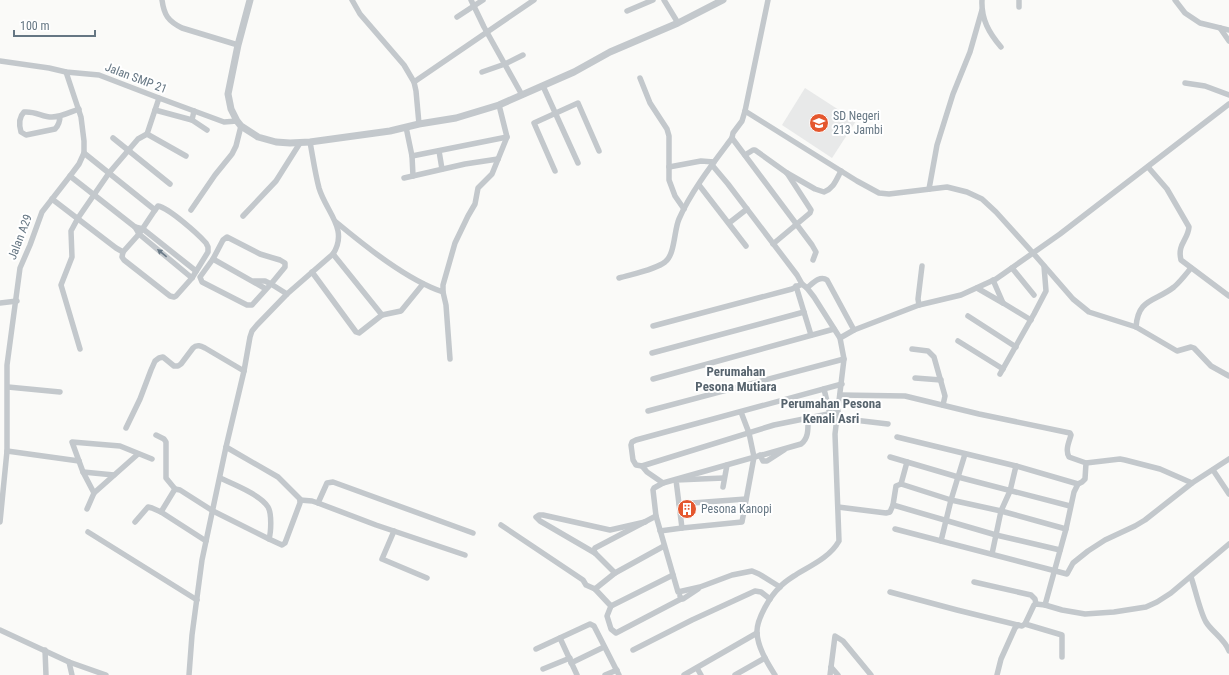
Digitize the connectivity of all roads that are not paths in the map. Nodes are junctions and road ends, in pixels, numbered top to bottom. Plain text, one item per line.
1 (162, 0) edge
2 (250, 0) edge
3 (352, 0) edge
4 (471, 0) edge
5 (483, 0) edge
6 (534, 0) edge
7 (653, 0) edge
8 (664, 0) edge
9 (723, 0) edge
10 (768, 0) edge
11 (982, 0) edge
12 (1019, 0) edge
13 (1175, 0) edge
14 (475, 4) edge
15 (1019, 7) dead end
16 (982, 10) junction
17 (627, 11) dead end
18 (457, 17) dead end
19 (678, 23) junction
20 (1220, 28) junction
21 (1229, 30) edge
22 (488, 32) junction
23 (1229, 41) edge
24 (238, 45) junction
25 (1001, 47) dead end
26 (523, 55) dead end
27 (0, 61) edge
28 (505, 64) junction
29 (66, 72) junction
30 (482, 72) dead end
31 (640, 78) dead end
32 (414, 82) junction
33 (1185, 83) dead end
34 (543, 86) junction
35 (522, 95) junction
36 (1229, 95) edge
37 (159, 98) junction
38 (1229, 104) edge
39 (499, 105) junction
40 (79, 109) junction
41 (155, 110) junction
42 (745, 111) junction
43 (194, 112) junction
44 (556, 114) junction
45 (60, 116) junction
46 (192, 120) junction
47 (239, 124) junction
48 (419, 124) junction
49 (406, 127) junction
50 (207, 130) dead end
51 (146, 134) junction
52 (507, 137) junction
53 (113, 138) dead end
54 (732, 138) junction
55 (300, 142) junction
56 (310, 142) junction
57 (129, 151) junction
58 (439, 151) junction
59 (599, 151) dead end
60 (84, 154) junction
61 (745, 155) junction
62 (186, 156) dead end
63 (412, 156) junction
64 (498, 159) junction
65 (578, 163) dead end
66 (713, 163) junction
67 (669, 166) junction
68 (1148, 167) junction
69 (442, 169) junction
70 (555, 171) dead end
71 (841, 171) junction
72 (109, 173) junction
73 (787, 173) junction
74 (70, 176) junction
75 (413, 176) junction
76 (404, 178) dead end
77 (170, 184) dead end
78 (699, 185) junction
79 (929, 189) junction
80 (94, 196) junction
81 (52, 199) junction
82 (684, 209) junction
83 (747, 209) junction
84 (155, 210) junction
85 (190, 210) dead end
86 (243, 216) dead end
87 (78, 218) junction
88 (336, 222) junction
89 (729, 223) junction
90 (796, 224) junction
91 (135, 228) junction
92 (142, 229) junction
93 (139, 234) junction
94 (773, 244) junction
95 (746, 246) dead end
96 (123, 252) junction
97 (1033, 253) junction
98 (333, 254) junction
99 (213, 258) junction
100 (813, 260) dead end
101 (922, 266) dead end
102 (1044, 266) junction
103 (1012, 268) junction
104 (1191, 268) junction
105 (196, 271) junction
106 (312, 272) junction
107 (192, 278) junction
108 (619, 278) dead end
109 (993, 280) junction
110 (254, 281) junction
111 (271, 284) junction
112 (423, 284) junction
113 (799, 285) junction
114 (807, 288) junction
115 (977, 288) junction
116 (266, 289) junction
117 (442, 292) junction
118 (287, 294) junction
119 (1034, 295) dead end
120 (1229, 296) edge
121 (1, 301) edge
122 (16, 301) junction
123 (1003, 303) junction
124 (919, 305) junction
125 (804, 312) junction
126 (382, 315) junction
127 (968, 316) dead end
128 (1031, 320) junction
129 (653, 326) dead end
130 (1136, 327) junction
131 (834, 329) junction
132 (854, 330) junction
133 (811, 335) junction
134 (840, 338) junction
135 (958, 341) dead end
136 (1016, 347) junction
137 (80, 349) dead end
138 (912, 349) dead end
139 (652, 353) dead end
140 (450, 359) dead end
141 (844, 359) junction
142 (244, 371) junction
143 (1229, 376) edge
144 (915, 378) dead end
145 (653, 379) dead end
146 (941, 380) junction
147 (842, 384) junction
148 (8, 387) junction
149 (824, 389) junction
150 (60, 392) dead end
151 (840, 395) junction
152 (942, 405) junction
153 (648, 411) dead end
154 (741, 412) junction
155 (830, 414) junction
156 (838, 415) junction
157 (808, 418) junction
158 (888, 424) dead end
159 (126, 428) dead end
160 (749, 433) junction
161 (156, 435) dead end
162 (897, 437) dead end
163 (226, 447) junction
164 (7, 451) junction
165 (138, 454) junction
166 (965, 454) junction
167 (757, 456) junction
168 (890, 457) dead end
169 (152, 459) dead end
170 (1229, 459) edge
171 (79, 461) junction
172 (907, 462) junction
173 (1086, 462) junction
174 (726, 465) junction
175 (642, 466) junction
176 (1016, 466) junction
177 (1213, 470) junction
178 (83, 472) junction
179 (114, 475) junction
180 (958, 477) junction
181 (220, 478) junction
182 (724, 478) junction
183 (676, 480) junction
184 (662, 483) junction
185 (1192, 483) junction
186 (901, 484) junction
187 (1078, 484) junction
188 (723, 487) dead end
189 (175, 490) junction
190 (1010, 491) junction
191 (94, 493) junction
192 (1229, 494) edge
193 (746, 499) junction
194 (300, 500) junction
195 (951, 500) junction
196 (318, 503) junction
197 (679, 504) junction
198 (893, 504) junction
199 (1070, 506) junction
200 (838, 507) junction
201 (87, 509) dead end
202 (213, 511) junction
203 (1001, 511) junction
204 (160, 512) junction
205 (656, 516) junction
206 (947, 521) junction
207 (0, 522) edge
208 (135, 522) dead end
209 (645, 522) junction
210 (501, 525) dead end
211 (682, 528) junction
212 (895, 529) dead end
213 (1066, 529) junction
214 (394, 531) junction
215 (660, 531) junction
216 (88, 532) dead end
217 (473, 533) dead end
218 (996, 535) junction
219 (269, 539) junction
220 (206, 541) junction
221 (941, 541) junction
222 (1229, 544) edge
223 (664, 546) junction
224 (1060, 550) junction
225 (595, 553) junction
226 (992, 554) junction
227 (465, 556) dead end
228 (1054, 570) junction
229 (615, 573) junction
230 (673, 575) junction
231 (1191, 577) junction
232 (427, 578) dead end
233 (974, 582) dead end
234 (700, 587) junction
235 (780, 587) junction
236 (595, 589) junction
237 (678, 592) junction
238 (890, 592) dead end
239 (770, 598) junction
240 (681, 599) junction
241 (197, 600) junction
242 (1036, 604) junction
243 (1045, 605) junction
244 (611, 606) junction
245 (1025, 624) junction
246 (1018, 625) junction
247 (0, 630) edge
248 (757, 633) junction
249 (560, 638) junction
250 (604, 647) junction
251 (536, 649) dead end
252 (45, 650) junction
253 (633, 650) dead end
254 (1229, 651) edge
255 (1062, 657) dead end
256 (765, 658) junction
257 (571, 661) junction
258 (69, 662) junction
259 (831, 667) junction
260 (697, 668) junction
261 (543, 669) dead end
262 (618, 672) edge
263 (46, 675) edge
264 (72, 675) edge
265 (106, 675) edge
266 (188, 675) edge
267 (577, 675) edge
268 (605, 675) edge
269 (684, 675) edge
270 (701, 675) edge
271 (735, 675) edge
272 (775, 675) edge
273 (830, 675) edge
274 (838, 675) edge
275 (871, 675) edge
276 (997, 675) edge

1 - 24 street
2 - 24 street
3 - 32 street
4 - 14 street
5 - 14 street
6 - 22 street
7 - 17 street
8 - 19 street
9 - 19 street
10 - 42 street
11 - 16 street
12 - 15 street
13 - 20 street
14 - 18 street
14 - 22 street
16 - 25 street
16 - 79 street
19 - 34 street
20 - 21 street
20 - 23 street
22 - 28 street
22 - 32 street
24 - 47 street
26 - 28 street
27 - 29 street, Jalan SMP 21
28 - 30 street
28 - 35 street
29 - 37 street, Jalan SMP 21
29 - 40 street
31 - 67 street
32 - 48 street
33 - 36 street
34 - 35 street
34 - 44 street
35 - 39 street
37 - 41 street
37 - 43 street, Jalan SMP 21
38 - 68 street
39 - 48 street
39 - 52 street
40 - 45 street
40 - 60 street
41 - 46 street
41 - 51 street
42 - 54 street
42 - 71 street
43 - 46 street
43 - 47 street, Jalan SMP 21
44 - 59 street
44 - 65 street
44 - 70 street
45 - 45 street
46 - 50 street
47 - 55 street
47 - 85 street
48 - 49 street
49 - 56 street
49 - 63 street
51 - 57 street
51 - 62 street
52 - 58 street
52 - 64 street
53 - 57 street
54 - 61 street
54 - 66 street
55 - 56 street
55 - 86 street
56 - 88 street
57 - 72 street
57 - 77 street
58 - 63 street
58 - 69 street
60 - 72 street
60 - 74 street, Jalan A29
61 - 73 street
61 - 90 street
63 - 75 street
64 - 69 street
64 - 117 street
66 - 67 street
66 - 78 street
66 - 83 street
67 - 82 street
68 - 97 street
68 - 104 street
69 - 75 street
71 - 73 street
71 - 79 street
72 - 80 street
72 - 84 street
73 - 90 street
74 - 80 street
74 - 81 street, Jalan A29
75 - 76 street
78 - 82 street
78 - 89 street
79 - 97 street
80 - 87 street
80 - 91 street
81 - 87 street
81 - 122 street, Jalan A29
82 - 108 street
83 - 89 street
83 - 94 street
84 - 92 street
84 - 105 street
87 - 96 street
87 - 137 street
88 - 98 street
88 - 112 street
89 - 95 street
90 - 94 street
90 - 100 street
91 - 92 street
91 - 93 street
92 - 93 street
92 - 105 street
93 - 96 street
107 -> 93 street
94 - 113 street
96 - 107 street
97 - 102 street
97 - 103 street
98 - 106 street
98 - 126 street
99 - 110 street
99 - 111 street
99 - 116 street
101 - 124 street
102 - 128 street
102 - 130 street
103 - 109 street
103 - 119 street
104 - 120 street
104 - 130 street
105 - 107 street
106 - 118 street
106 - 126 street
109 - 115 street
109 - 123 street
110 - 111 street
110 - 116 street
111 - 116 street
111 - 118 street
112 - 117 street
112 - 126 street
113 - 114 street
113 - 125 street
113 - 129 street
114 - 131 street
114 - 132 street
115 - 123 street
115 - 124 street
117 - 140 street
118 - 142 street
121 - 122 street
122 - 148 street, Jalan A29
123 - 128 street
124 - 132 street
125 - 133 street
125 - 139 street
127 - 136 street
128 - 136 street
130 - 143 street
131 - 133 street
131 - 134 street
132 - 134 street
133 - 145 street
134 - 141 street
135 - 136 street
138 - 146 street
141 - 147 street
141 - 153 street
142 - 159 street
142 - 163 street
144 - 146 street
146 - 152 street
147 - 149 street
147 - 151 street
148 - 150 street
148 - 164 street, Jalan A29
149 - 154 street
149 - 155 street
151 - 152 street
151 - 156 street
152 - 173 street
154 - 160 street
154 - 175 street
155 - 156 street
155 - 157 street
156 - 158 street
156 - 200 street
157 - 160 street
157 - 167 street
160 - 167 street
160 - 175 street
161 - 189 street
162 - 166 street
163 - 181 street
163 - 194 street
164 - 171 street
164 - 207 street, Jalan A29
165 - 169 street
165 - 171 street
165 - 179 street
166 - 176 street
166 - 180 street
167 - 174 street
167 - 193 street
168 - 172 street
170 - 177 street
171 - 178 street
172 - 180 street
172 - 186 street
173 - 185 street
173 - 187 street
174 - 182 street
174 - 183 street
175 - 184 street
176 - 187 street
176 - 190 street
177 - 185 street
177 - 192 street
178 - 179 street
178 - 191 street
179 - 191 street
180 - 190 street
180 - 195 street
181 - 202 street
181 - 219 street
182 - 183 street
182 - 188 street
183 - 184 street
183 - 197 street
184 - 205 street
185 - 228 street
186 - 195 street
186 - 198 street
187 - 199 street
189 - 202 street
189 - 204 street
190 - 199 street
190 - 203 street
191 - 201 street
193 - 197 street
193 - 211 street
194 - 196 street
194 - 219 street
195 - 203 street
195 - 206 street
196 - 214 street
196 - 217 street
197 - 211 street
198 - 200 street
198 - 206 street
199 - 213 street
200 - 235 street
202 - 219 street
202 - 220 street
203 - 213 street
203 - 218 street
204 - 208 street
204 - 220 street
205 - 209 street
205 - 215 street
206 - 218 street
206 - 221 street
209 - 225 street
209 - 225 street
210 - 236 street
211 - 215 street
212 - 221 street
213 - 224 street
214 - 227 street
214 - 232 street
215 - 223 street
216 - 241 street
218 - 224 street
218 - 226 street
220 - 241 street
221 - 226 street
222 - 231 street
223 - 229 street
223 - 230 street
224 - 228 street
225 - 229 street
226 - 228 street
228 - 243 street
229 - 236 street
230 - 237 street
230 - 244 street
231 - 243 street
231 - 254 street
233 - 242 street
234 - 235 street
234 - 237 street
234 - 240 street
235 - 239 street
236 - 244 street
237 - 240 street
238 - 246 street
239 - 248 street
239 - 253 street
240 - 244 street
241 - 266 street
242 - 243 street
242 - 245 street
245 - 246 street
245 - 255 street
246 - 276 street
247 - 252 street
248 - 256 street
248 - 260 street
249 - 250 street
249 - 251 street
249 - 257 street
250 - 257 street
250 - 262 street
252 - 258 street
252 - 263 street
256 - 271 street
256 - 272 street
257 - 261 street
257 - 267 street
258 - 264 street
258 - 265 street
259 - 273 street
259 - 274 street
259 - 275 street
260 - 269 street
260 - 270 street
262 - 268 street

